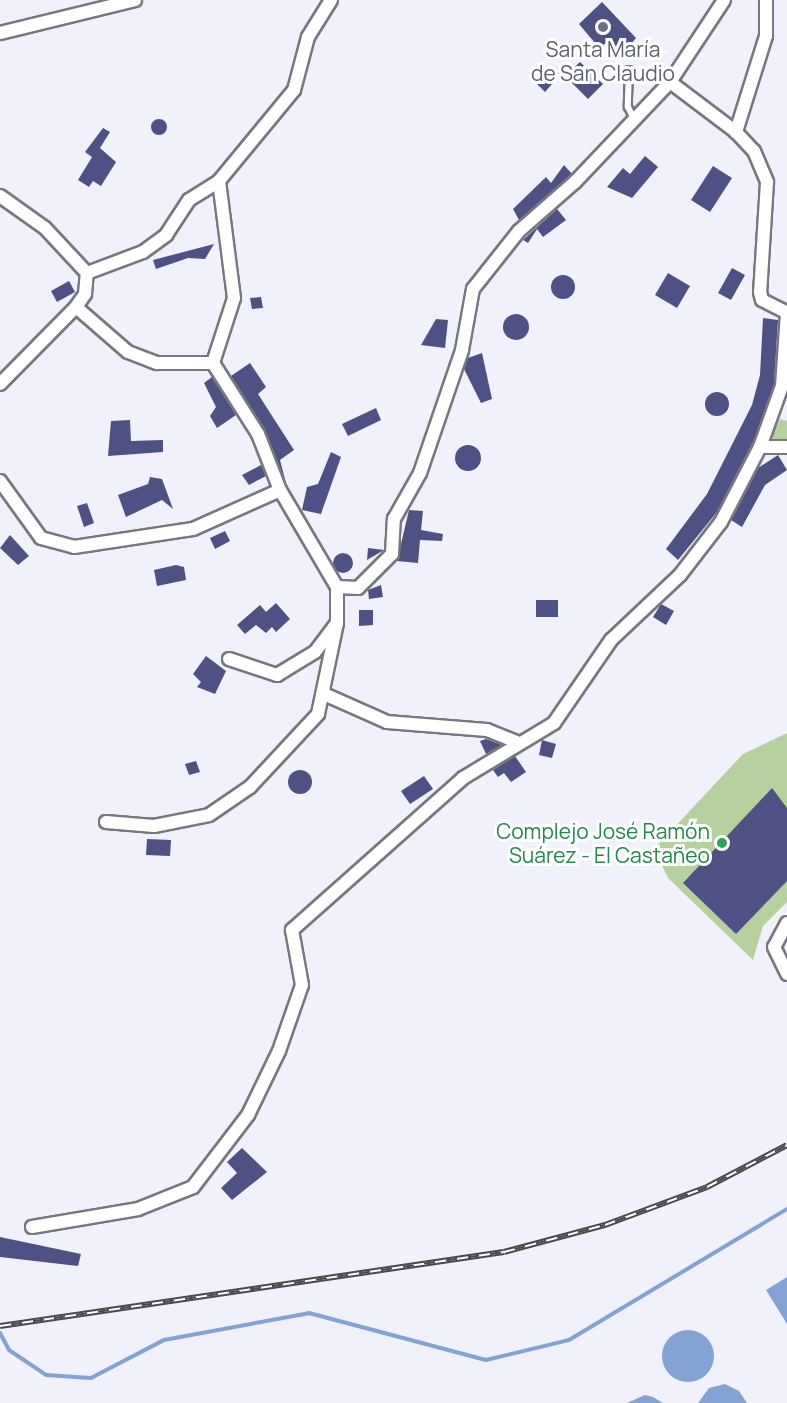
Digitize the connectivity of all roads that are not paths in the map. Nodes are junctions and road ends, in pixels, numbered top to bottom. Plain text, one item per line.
1 (135, 0) edge
2 (332, 0) edge
3 (724, 0) edge
4 (766, 0) edge
5 (0, 33) edge
6 (629, 70) dead end
7 (670, 82) junction
8 (634, 119) junction
9 (736, 132) junction
10 (219, 181) junction
11 (0, 196) edge
12 (87, 273) junction
13 (76, 307) junction
14 (787, 314) edge
15 (213, 363) junction
16 (0, 384) edge
17 (784, 386) edge
18 (760, 447) junction
19 (787, 447) edge
20 (0, 481) edge
21 (280, 489) junction
22 (337, 586) junction
23 (338, 623) junction
24 (229, 659) dead end
25 (324, 694) junction
26 (517, 742) junction
27 (106, 822) dead end
28 (787, 922) edge
29 (787, 974) edge
30 (32, 1227) dead end

1 - 5 street
2 - 10 street
3 - 7 street
4 - 9 street
6 - 8 lane
7 - 8 street
7 - 9 street
8 - 22 street
9 - 14 street
10 - 12 street
10 - 15 street
11 - 12 street
12 - 13 street
13 - 15 street
13 - 16 street
14 - 17 street
15 - 21 street
17 - 18 street
18 - 19 street
18 - 26 street
20 - 21 street
21 - 22 street
22 - 23 street
23 - 24 street
23 - 25 street
25 - 26 street
25 - 27 street
26 - 30 street
28 - 29 street

